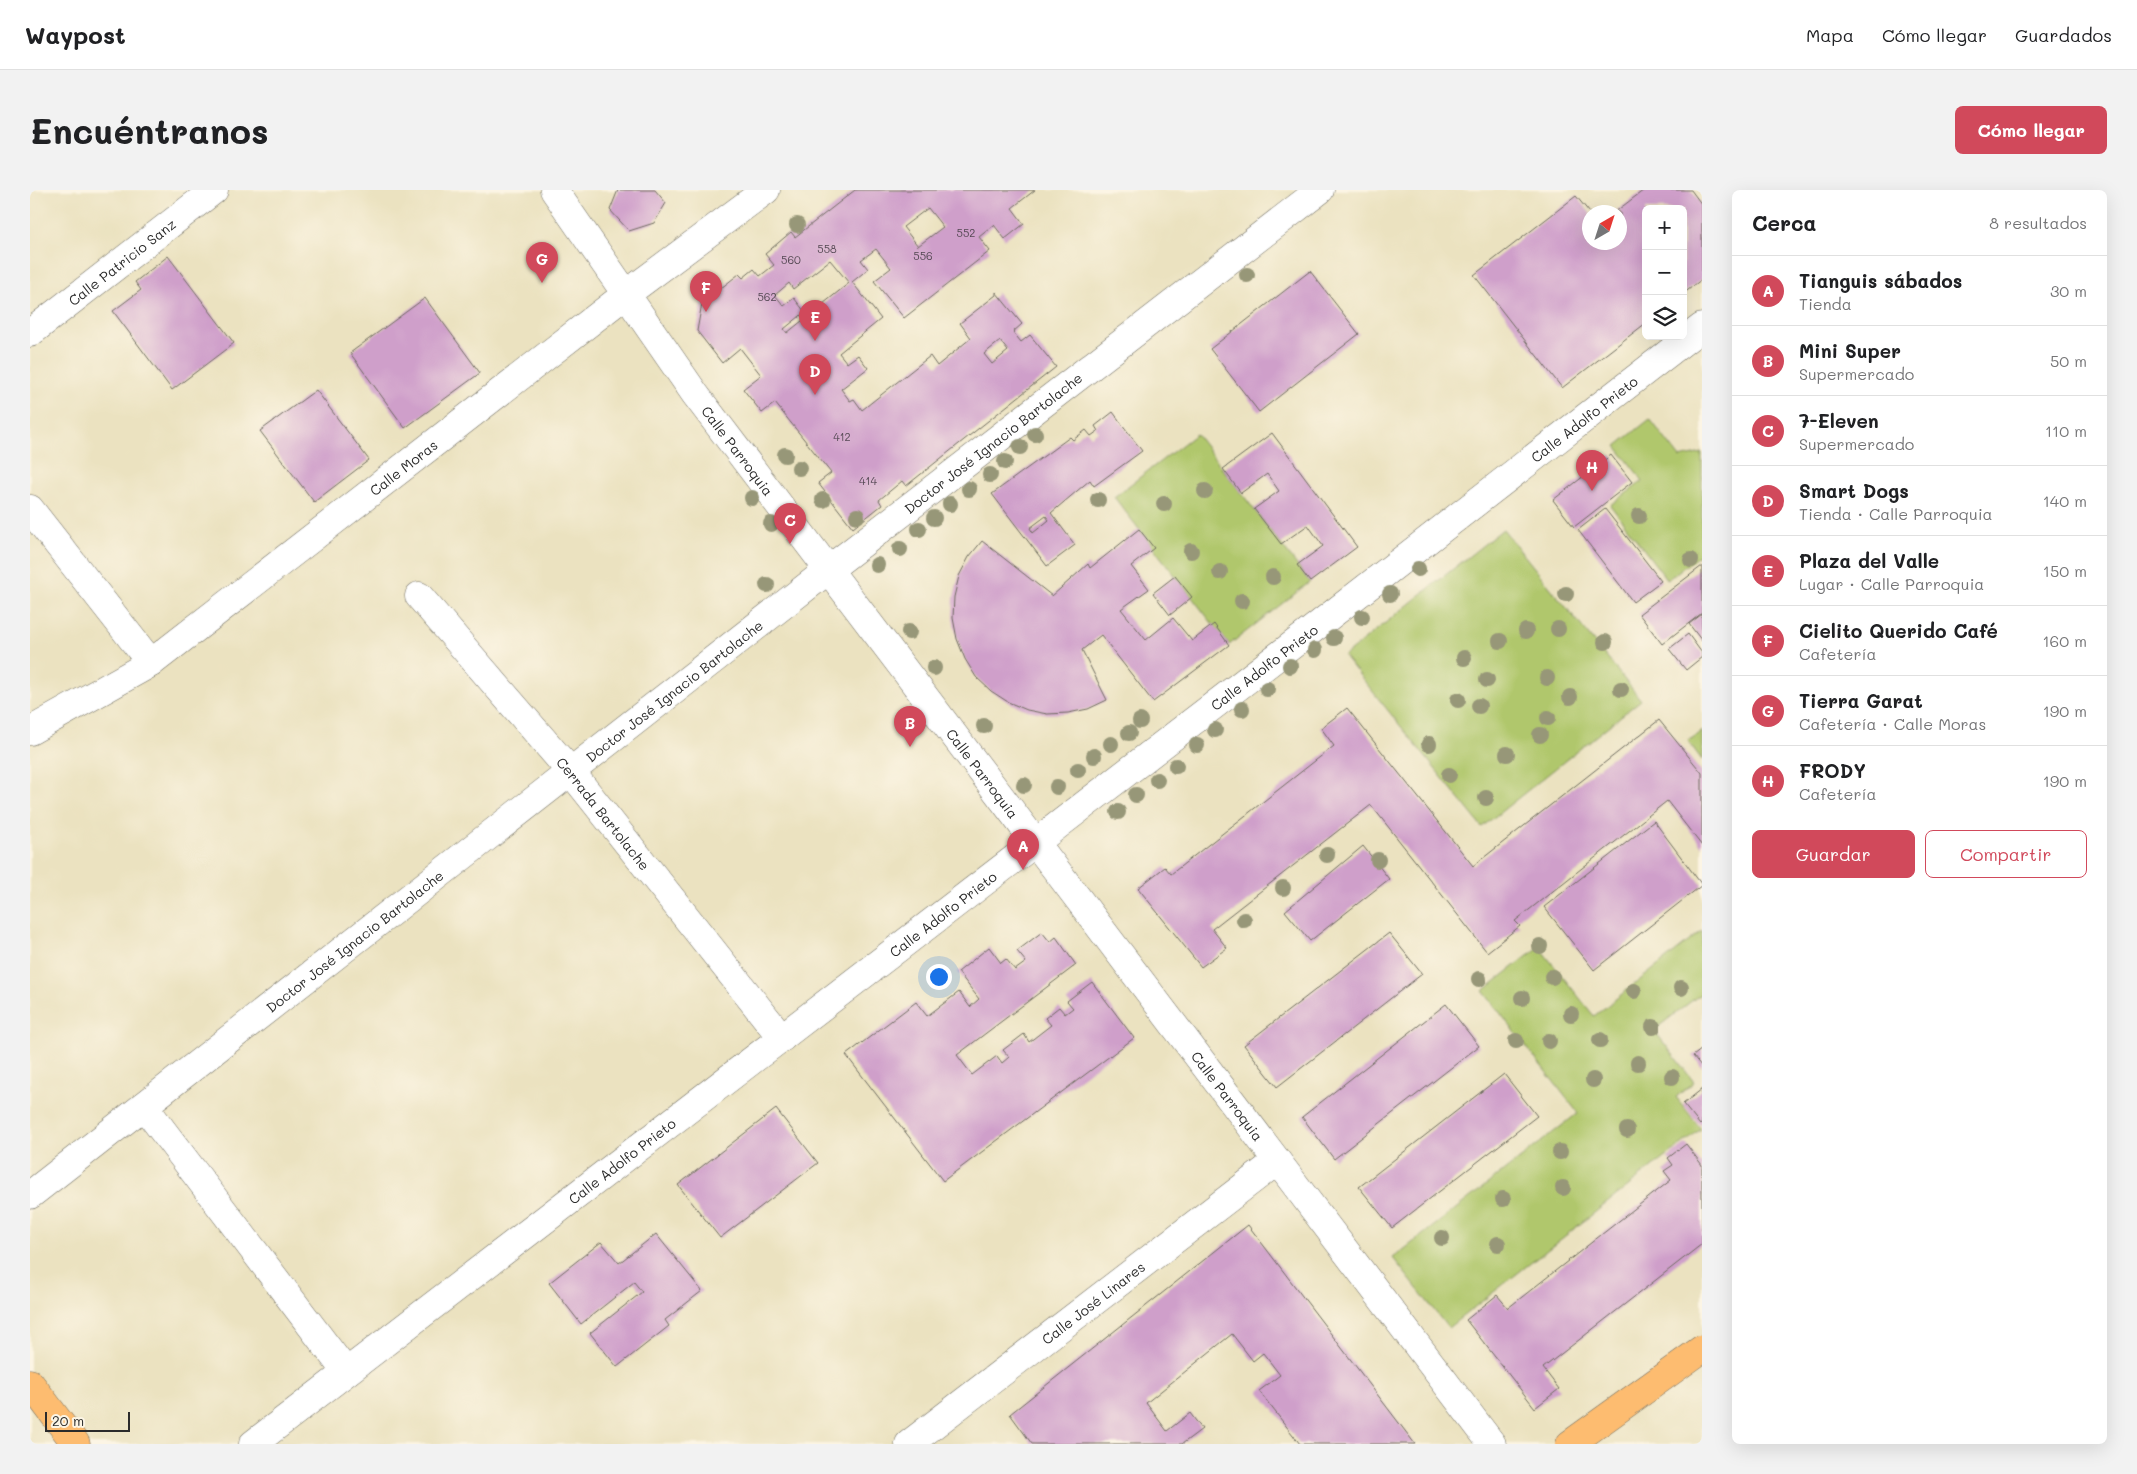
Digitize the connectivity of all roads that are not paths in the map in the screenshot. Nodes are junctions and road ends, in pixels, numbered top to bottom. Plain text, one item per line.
1 (214, 190) edge
2 (554, 190) edge
3 (766, 190) edge
4 (1320, 190) edge
5 (625, 295) junction
6 (1702, 327) edge
7 (30, 333) edge
8 (30, 509) edge
9 (828, 570) junction
10 (419, 596) dead end
11 (151, 663) junction
12 (33, 722) edge
13 (571, 772) junction
14 (1035, 842) junction
15 (782, 1038) junction
16 (144, 1106) junction
17 (1277, 1161) junction
18 (30, 1195) edge
19 (1702, 1349) edge
20 (346, 1372) junction
21 (30, 1383) edge
22 (76, 1444) edge
23 (253, 1444) edge
24 (910, 1444) edge
25 (1492, 1444) edge
26 (1570, 1444) edge

1 - 7 street, Calle Patricio Sanz
2 - 5 street, Calle Parroquia
3 - 5 street, Calle Moras
4 - 9 street, Doctor José Ignacio Bartolache
5 - 9 street, Calle Parroquia
5 - 11 street, Calle Moras
6 - 14 street, Calle Adolfo Prieto
8 - 11 street
9 - 13 street, Doctor José Ignacio Bartolache
9 - 14 street, Calle Parroquia
10 - 13 street, Cerrada Bartolache
11 - 12 street, Calle Moras
13 - 15 street, Cerrada Bartolache
13 - 16 street, Doctor José Ignacio Bartolache
14 - 15 street, Calle Adolfo Prieto
14 - 17 street, Calle Parroquia
15 - 20 street, Calle Adolfo Prieto
16 - 18 street, Doctor José Ignacio Bartolache
16 - 20 street
17 - 24 street, Calle José Linares
17 - 25 street, Calle Parroquia
19 - 26 main road
20 - 23 street, Calle Adolfo Prieto
21 - 22 main road

